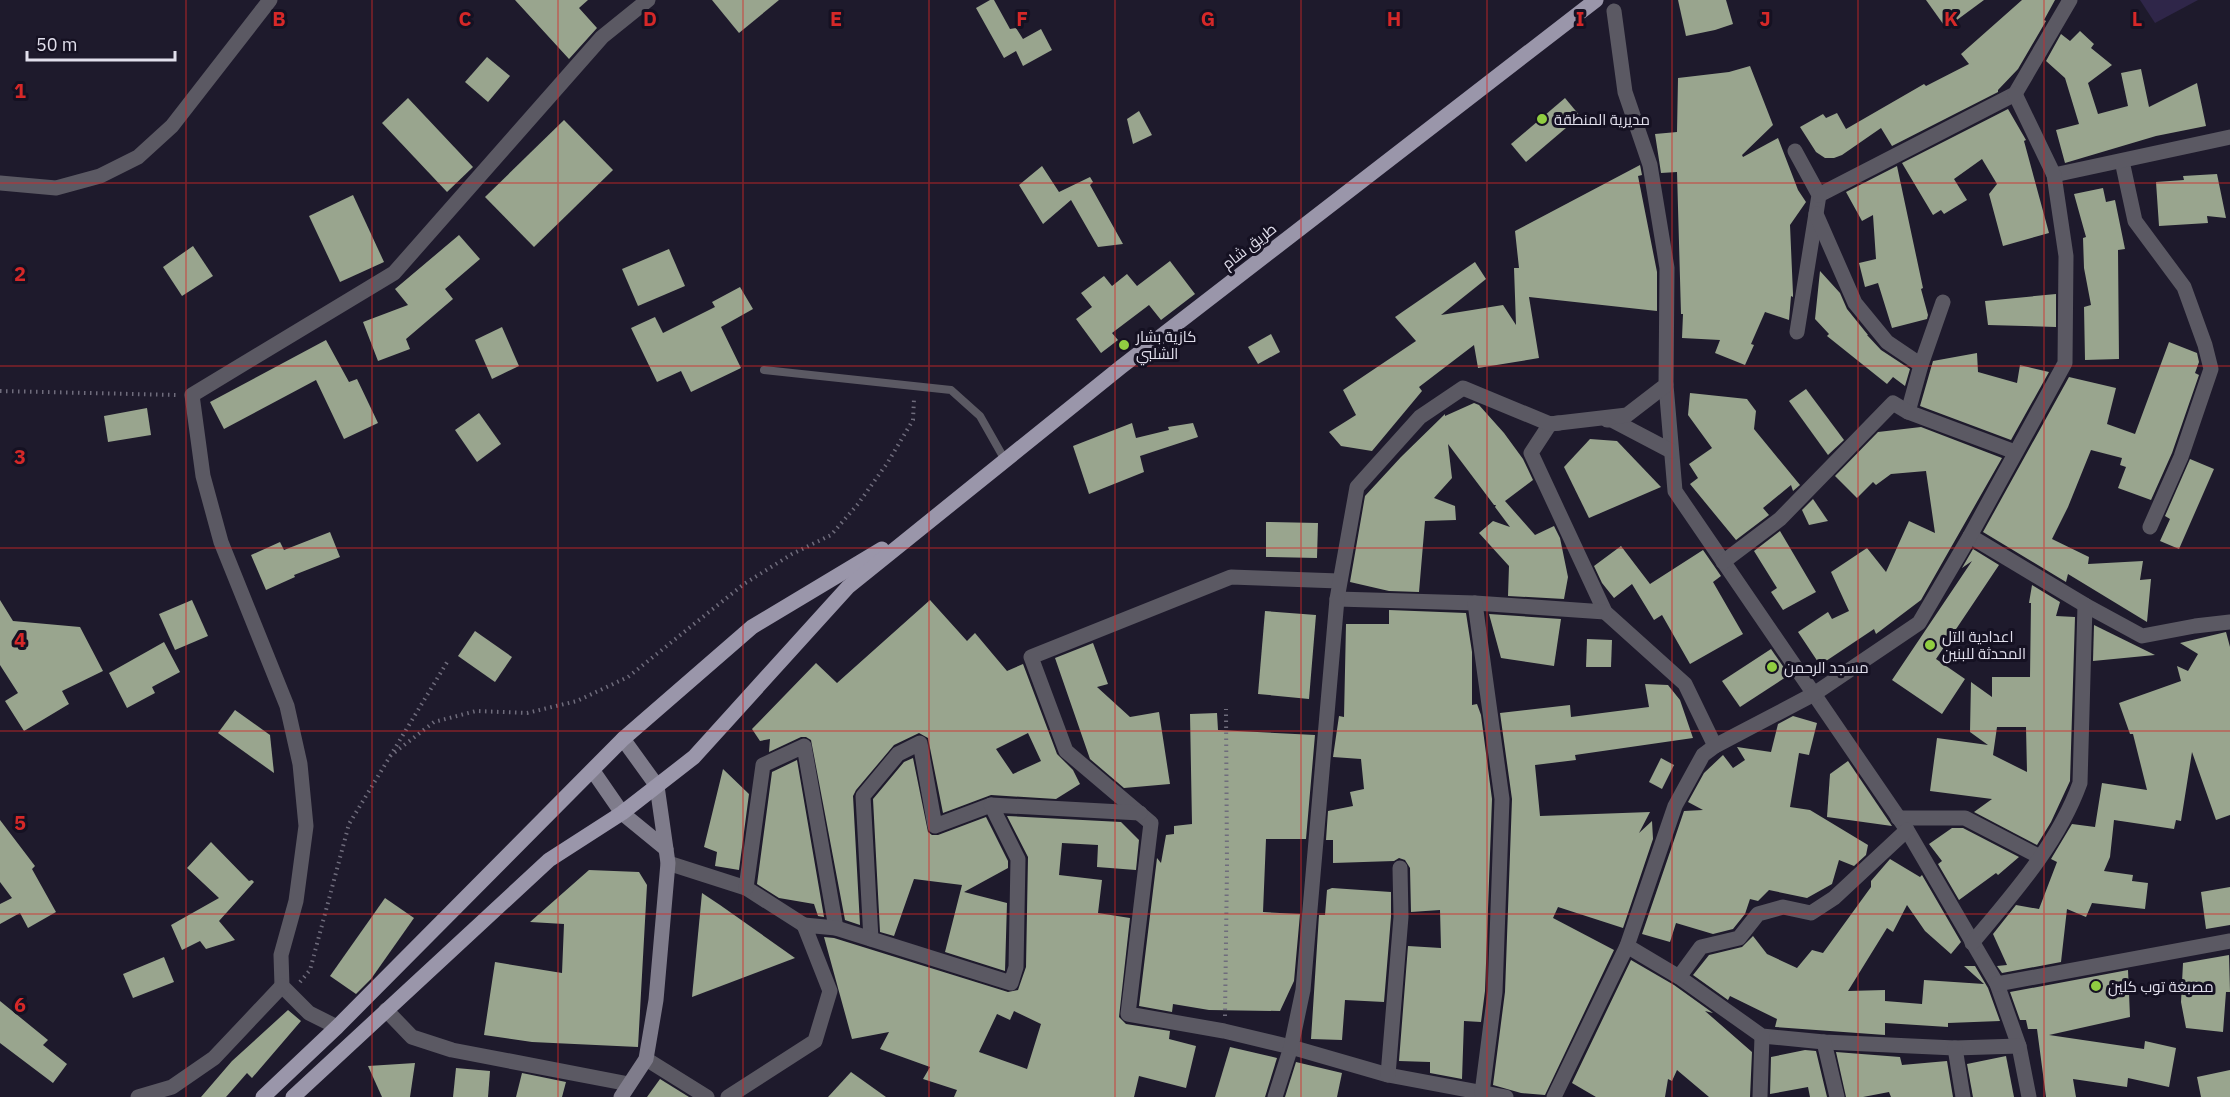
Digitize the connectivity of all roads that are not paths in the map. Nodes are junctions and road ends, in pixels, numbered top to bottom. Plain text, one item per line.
1 (270, 0) edge
2 (648, 0) edge
3 (1596, 0) edge
4 (2070, 0) edge
5 (1614, 11) dead end
6 (2015, 94) junction
7 (2230, 137) edge
8 (1795, 152) dead end
9 (2122, 161) junction
10 (2054, 175) junction
11 (0, 183) edge
12 (1819, 195) junction
13 (1816, 214) junction
14 (1943, 302) dead end
15 (1797, 332) dead end
16 (1921, 365) junction
17 (764, 370) dead end
18 (1666, 385) junction
19 (1908, 412) junction
20 (1551, 424) junction
21 (1671, 450) junction
22 (2015, 452) junction
23 (1005, 460) junction
24 (926, 523) junction
25 (2150, 527) dead end
26 (1970, 536) junction
27 (1724, 562) junction
28 (1339, 581) junction
29 (1337, 599) junction
30 (1474, 603) junction
31 (2085, 605) junction
32 (1605, 612) junction
33 (2230, 622) edge
34 (1814, 694) junction
35 (623, 739) junction
36 (1715, 746) junction
37 (593, 771) junction
38 (657, 786) junction
39 (991, 805) junction
40 (622, 813) junction
41 (1140, 813) junction
42 (1902, 824) junction
43 (667, 856) junction
44 (2040, 857) junction
45 (1400, 868) dead end
46 (746, 888) junction
47 (804, 925) junction
48 (836, 928) junction
49 (871, 939) junction
50 (2230, 941) edge
51 (1972, 943) junction
52 (1627, 946) junction
53 (1679, 977) junction
54 (1997, 984) junction
55 (285, 990) junction
56 (386, 1010) junction
57 (337, 1027) junction
58 (1762, 1036) junction
59 (1824, 1042) junction
60 (2019, 1046) junction
61 (1291, 1047) junction
62 (1955, 1048) junction
63 (646, 1059) junction
64 (1388, 1075) junction
65 (625, 1090) edge
66 (1482, 1093) junction
67 (138, 1097) edge
68 (263, 1097) edge
69 (293, 1097) edge
70 (707, 1097) edge
71 (728, 1097) edge
72 (1275, 1097) edge
73 (1506, 1097) edge
74 (1554, 1097) edge
75 (1760, 1097) edge
76 (1837, 1097) edge
77 (1963, 1097) edge
78 (2029, 1097) edge

1 - 11 street
2 - 55 street
3 - 23 main road, طريق شام
4 - 6 street
5 - 18 street
6 - 10 street
6 - 12 street
7 - 9 street
8 - 12 street
9 - 10 street
9 - 25 street
10 - 22 street
12 - 13 street
13 - 15 street
13 - 16 street
14 - 16 street
16 - 19 street
17 - 23 lane
18 - 20 street
18 - 21 street
19 - 22 street
19 - 27 street
20 - 21 street
20 - 28 street
20 - 32 street
21 - 27 street
22 - 26 street
23 - 24 main road, طريق شام
24 - 35 main road
24 - 38 main road
26 - 31 street
26 - 34 street
27 - 34 street
28 - 29 street
28 - 41 street
29 - 30 street
29 - 61 street
30 - 32 street
30 - 66 street
31 - 33 street
31 - 44 street
32 - 36 street
34 - 36 street
34 - 42 street
35 - 37 main road
35 - 38 main road
36 - 52 street
37 - 40 main road
37 - 57 main road
38 - 40 main road
38 - 43 main road
39 - 41 street
39 - 49 street
39 - 49 street
40 - 43 main road
40 - 56 main road
41 - 61 street
42 - 44 street
42 - 51 street
42 - 53 street
43 - 46 street
43 - 63 main road
44 - 51 street
45 - 64 street
46 - 47 street
46 - 48 street
47 - 48 street
47 - 71 street
48 - 49 street
50 - 54 street
51 - 54 street
52 - 53 street
52 - 74 street
53 - 58 street
54 - 60 street
55 - 57 street
55 - 67 street
56 - 65 street
56 - 69 main road
57 - 68 main road
58 - 59 street
58 - 75 street
59 - 62 street
59 - 76 street
60 - 62 street
60 - 78 street
61 - 64 street
61 - 72 street
62 - 77 street
63 - 65 main road
63 - 70 street
64 - 66 street
66 - 73 street

